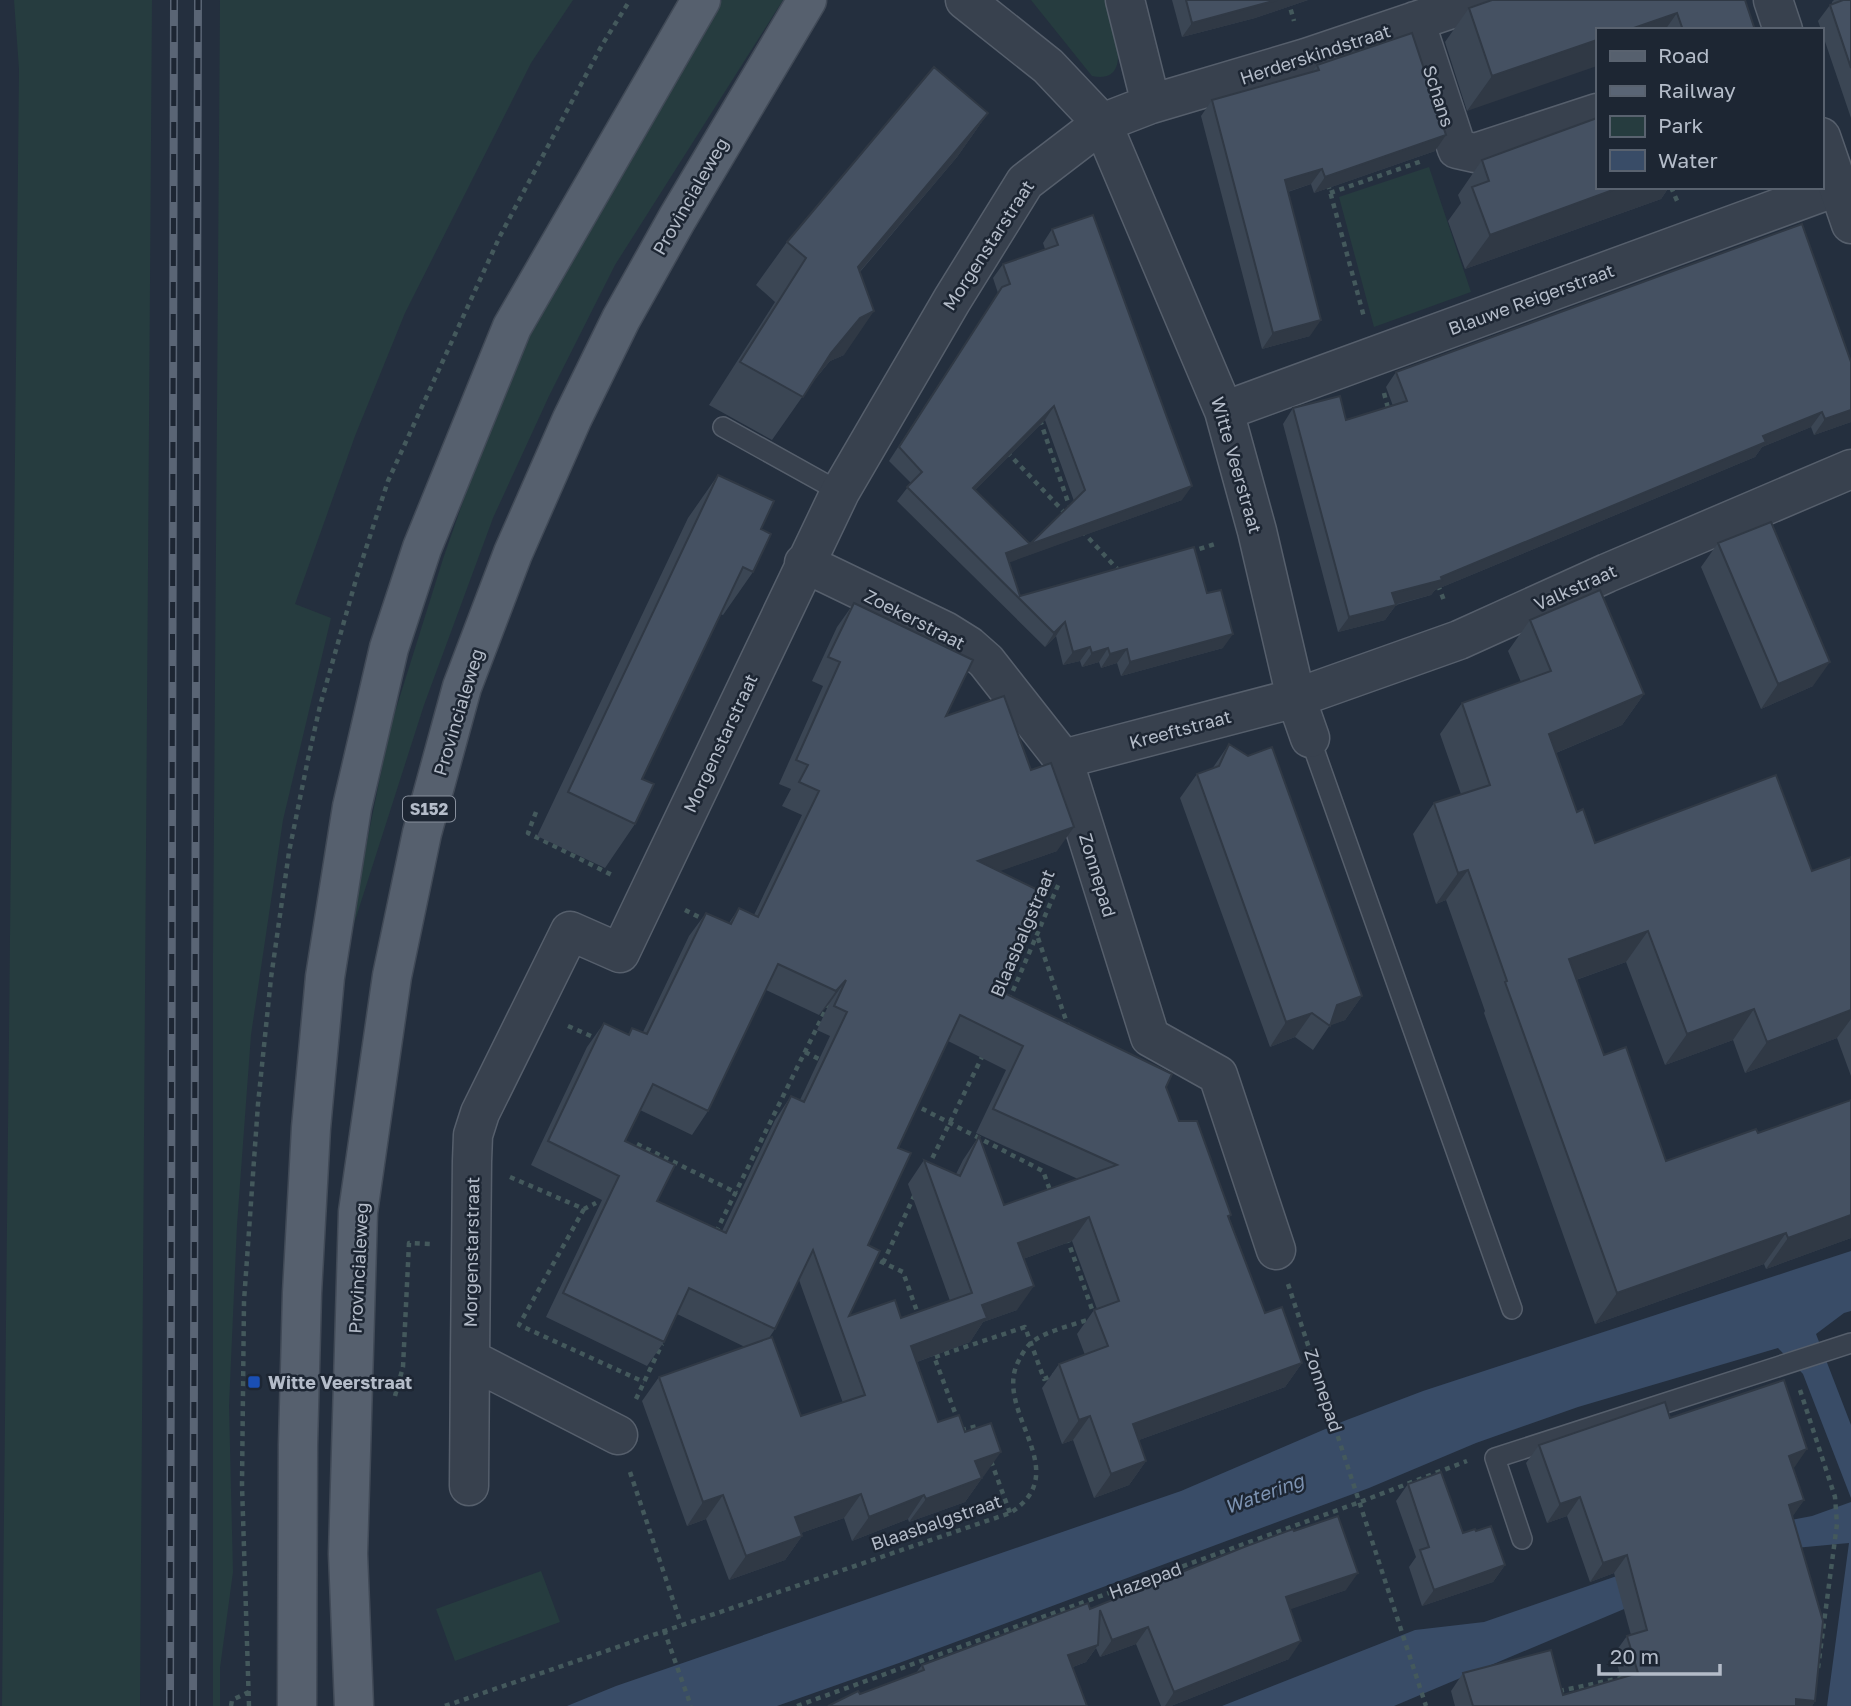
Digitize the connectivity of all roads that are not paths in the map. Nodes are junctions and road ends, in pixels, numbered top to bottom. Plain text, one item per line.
1 (701, 0) edge
2 (807, 0) edge
3 (965, 0) edge
4 (1125, 0) edge
5 (1478, 0) edge
6 (1773, 0) edge
7 (1415, 21) junction
8 (1782, 28) edge
9 (1151, 104) junction
10 (1596, 113) edge
11 (1102, 123) junction
12 (1823, 142) edge
13 (1839, 186) junction
14 (1851, 223) edge
15 (1224, 411) junction
16 (723, 427) dead end
17 (1851, 468) edge
18 (839, 492) junction
19 (804, 563) junction
20 (1296, 698) junction
21 (1310, 738) joint
22 (1063, 759) junction
23 (1276, 1250) road end
24 (1512, 1309) dead end
25 (1845, 1344) edge
26 (470, 1359) junction
27 (618, 1435) road end
28 (468, 1486) dead end
29 (1522, 1539) dead end
30 (354, 1703) edge
31 (297, 1706) edge

1 - 31 main road
2 - 30 main road, Provincialeweg / S152
3 - 11 street, Witte Veerstraat
4 - 9 street
5 - 7 street, Herderskindstraat
6 - 8 street
7 - 9 street, Herderskindstraat
7 - 10 street, Schans
9 - 11 street
11 - 15 street, Witte Veerstraat
11 - 18 street, Morgenstarstraat
12 - 13 street
13 - 14 street
13 - 15 street, Blauwe Reigerstraat
15 - 20 street, Witte Veerstraat
16 - 18 lane
17 - 20 street, Valkstraat
18 - 19 street, Morgenstarstraat
19 - 22 street, Zoekerstraat
19 - 26 street, Morgenstarstraat
20 - 21 street, Witte Veerstraat
20 - 22 street, Kreeftstraat
21 - 24 lane
22 - 23 street, Zonnepad
25 - 29 lane
26 - 27 street
26 - 28 street, Morgenstarstraat

